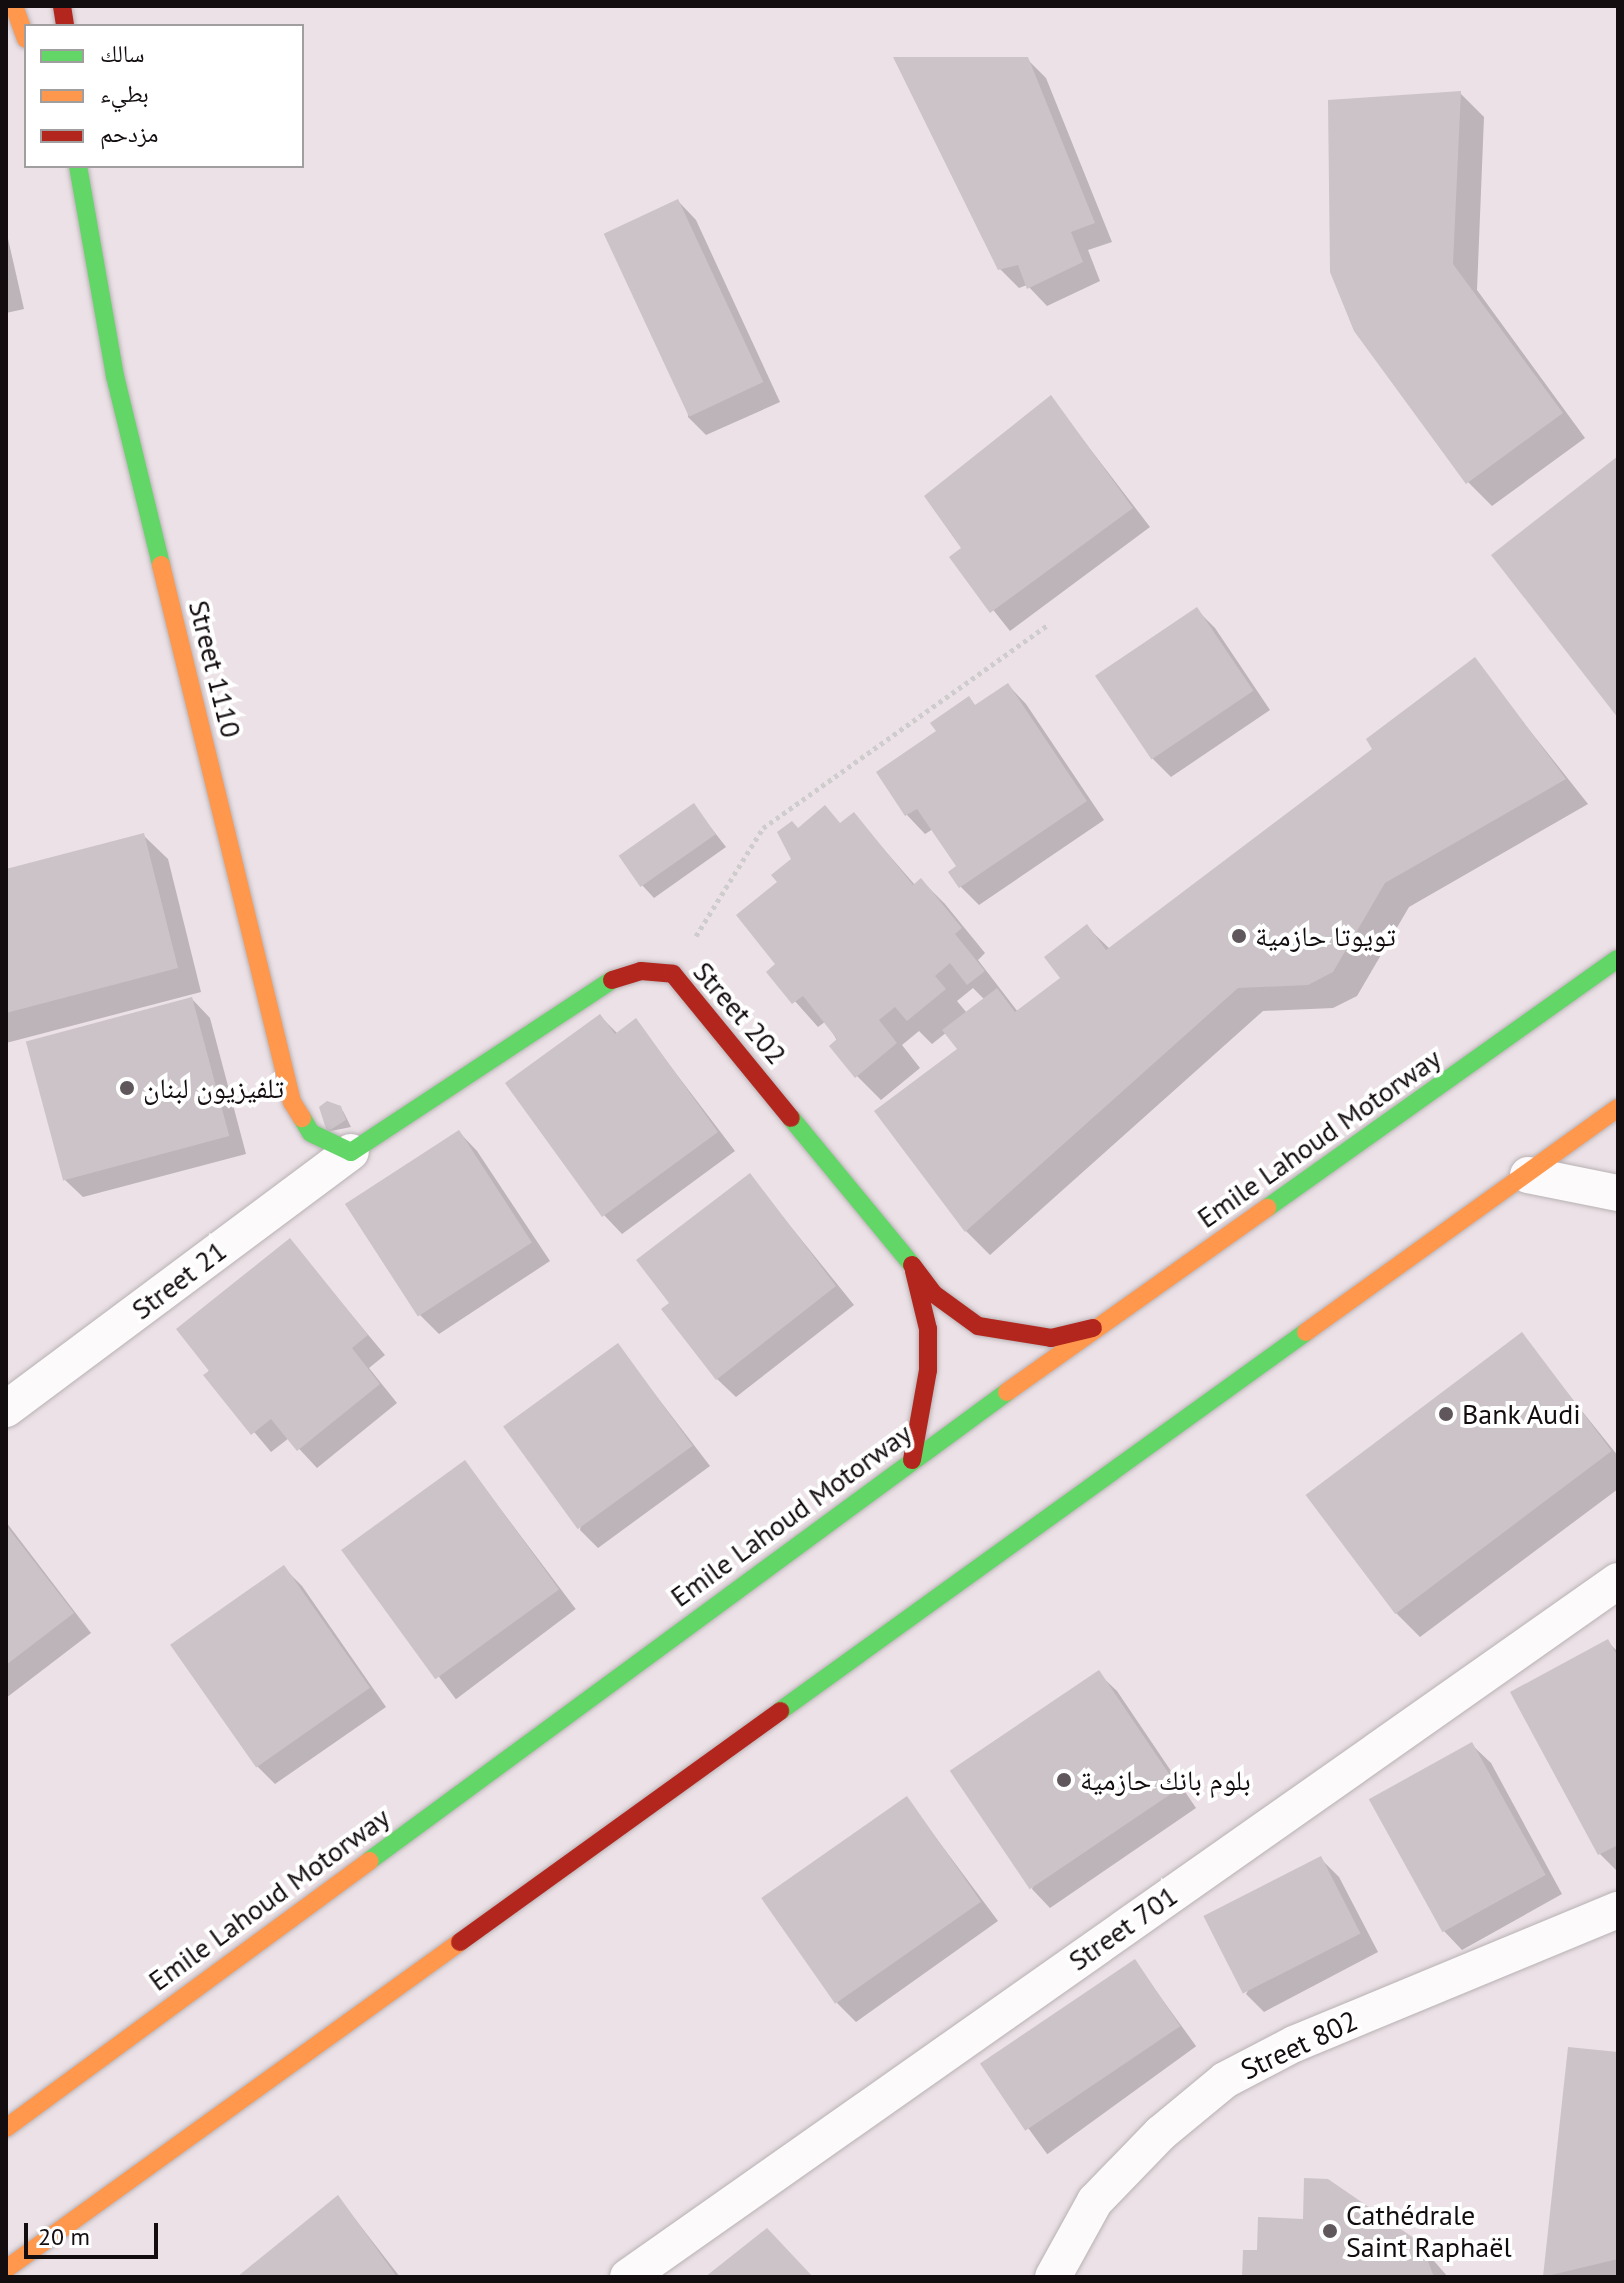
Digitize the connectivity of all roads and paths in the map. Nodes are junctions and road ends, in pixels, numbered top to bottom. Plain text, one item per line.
1 (14, 6) edge
2 (24, 34) edge
3 (78, 168) edge
4 (1048, 625) dead end
5 (1618, 959) edge
6 (673, 974) junction
7 (1618, 1108) edge
8 (351, 1152) junction
9 (1528, 1175) junction
10 (1618, 1193) edge
11 (912, 1265) junction
12 (1103, 1326) junction
13 (6, 1409) edge
14 (912, 1460) junction
15 (1618, 1581) edge
16 (1618, 1910) edge
17 (6, 2128) edge
18 (6, 2269) edge
19 (628, 2277) edge
20 (1053, 2277) edge

1 - 2 main road
3 - 8 main road, Street 1110
4 - 6 path
5 - 12 main road, Emile Lahoud Motorway
6 - 8 main road, Street 202
6 - 11 main road, Street 202
7 - 9 main road
8 - 13 street, Street 21
9 - 10 street
9 - 18 main road
11 - 12 main road, Street 202
11 - 14 main road
12 - 14 main road, Emile Lahoud Motorway
14 - 17 main road, Emile Lahoud Motorway
15 - 19 street, Street 701
16 - 20 street, Street 802

